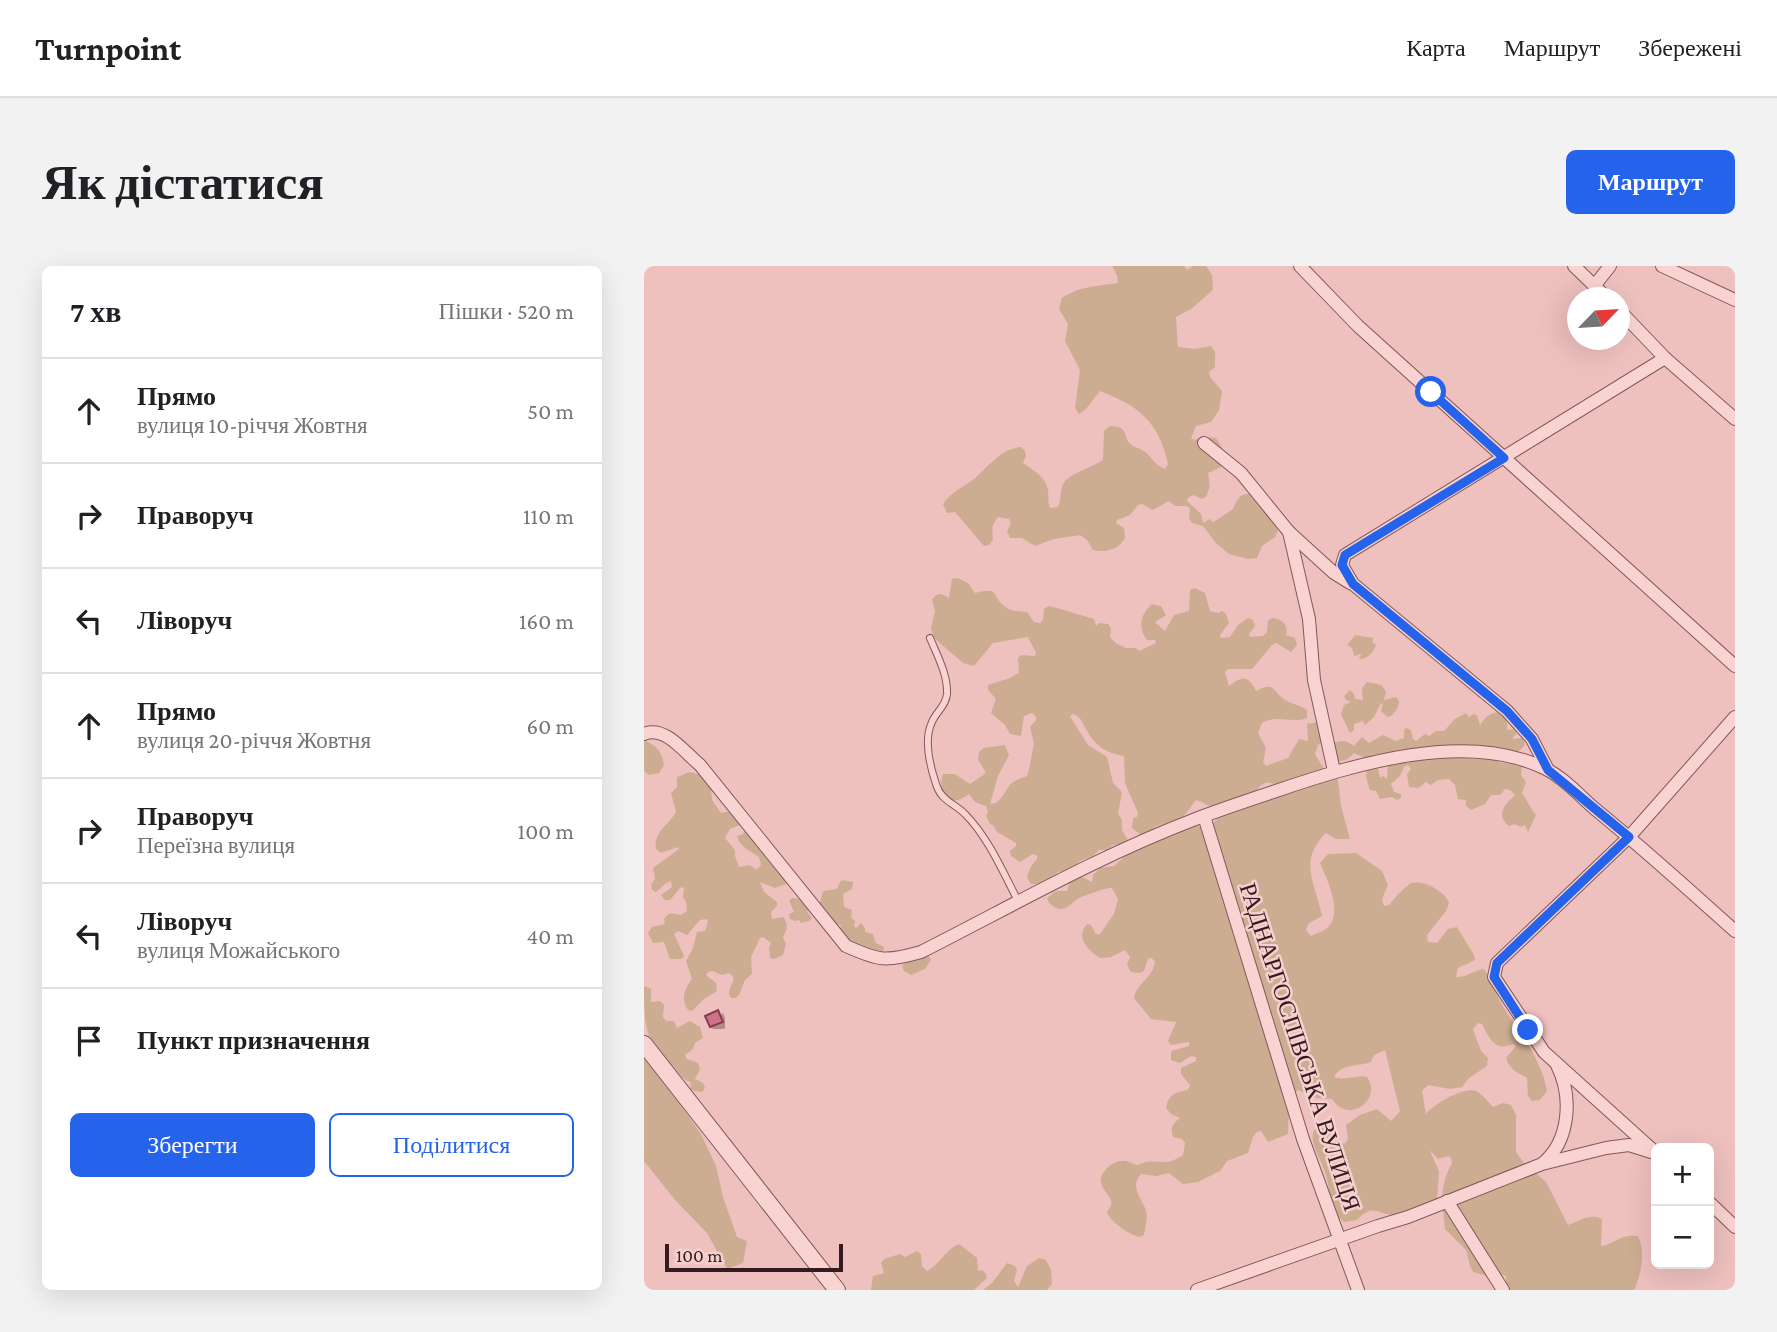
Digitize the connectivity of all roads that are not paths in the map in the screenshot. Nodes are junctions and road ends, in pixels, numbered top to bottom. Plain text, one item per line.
1 (1300, 266) edge
2 (1574, 266) edge
3 (1610, 266) edge
4 (1661, 266) edge
5 (1595, 285) joint
6 (1735, 300) edge
7 (1630, 322) edge
8 (1665, 358) junction
9 (1735, 418) edge
10 (1204, 443) dead end
11 (1504, 458) junction
12 (1289, 532) junction
13 (1353, 584) junction
14 (930, 638) dead end
15 (1735, 666) edge
16 (1735, 717) edge
17 (644, 734) edge
18 (1548, 770) junction
19 (1334, 772) junction
20 (1205, 816) junction
21 (1629, 837) junction
22 (1019, 902) junction
23 (1735, 931) edge
24 (644, 1044) edge
25 (1556, 1063) junction
26 (1651, 1149) edge
27 (1651, 1152) edge
28 (1542, 1164) junction
29 (1447, 1202) junction
30 (1713, 1206) edge
31 (1735, 1227) edge
32 (1341, 1240) junction
33 (836, 1290) edge
34 (1197, 1290) edge
35 (1358, 1290) edge
36 (1503, 1290) edge

1 - 11 street
2 - 5 street
3 - 5 street
4 - 6 street
7 - 8 street
8 - 9 street
8 - 11 street
10 - 12 street
11 - 13 street
11 - 15 street
12 - 13 street
12 - 19 street
13 - 18 street
14 - 22 lane
16 - 21 street
17 - 22 street
18 - 19 street
18 - 21 street
19 - 20 street
20 - 22 street
20 - 32 street, РАДНАРГОСПІВСЬКА ВУЛИЦЯ
21 - 23 street
21 - 25 street
24 - 33 street
25 - 26 street
25 - 28 street
27 - 28 street
28 - 29 street
29 - 32 street
29 - 36 street
30 - 31 street
32 - 34 street
32 - 35 street, РАДНАРГОСПІВСЬКА ВУЛИЦЯ

